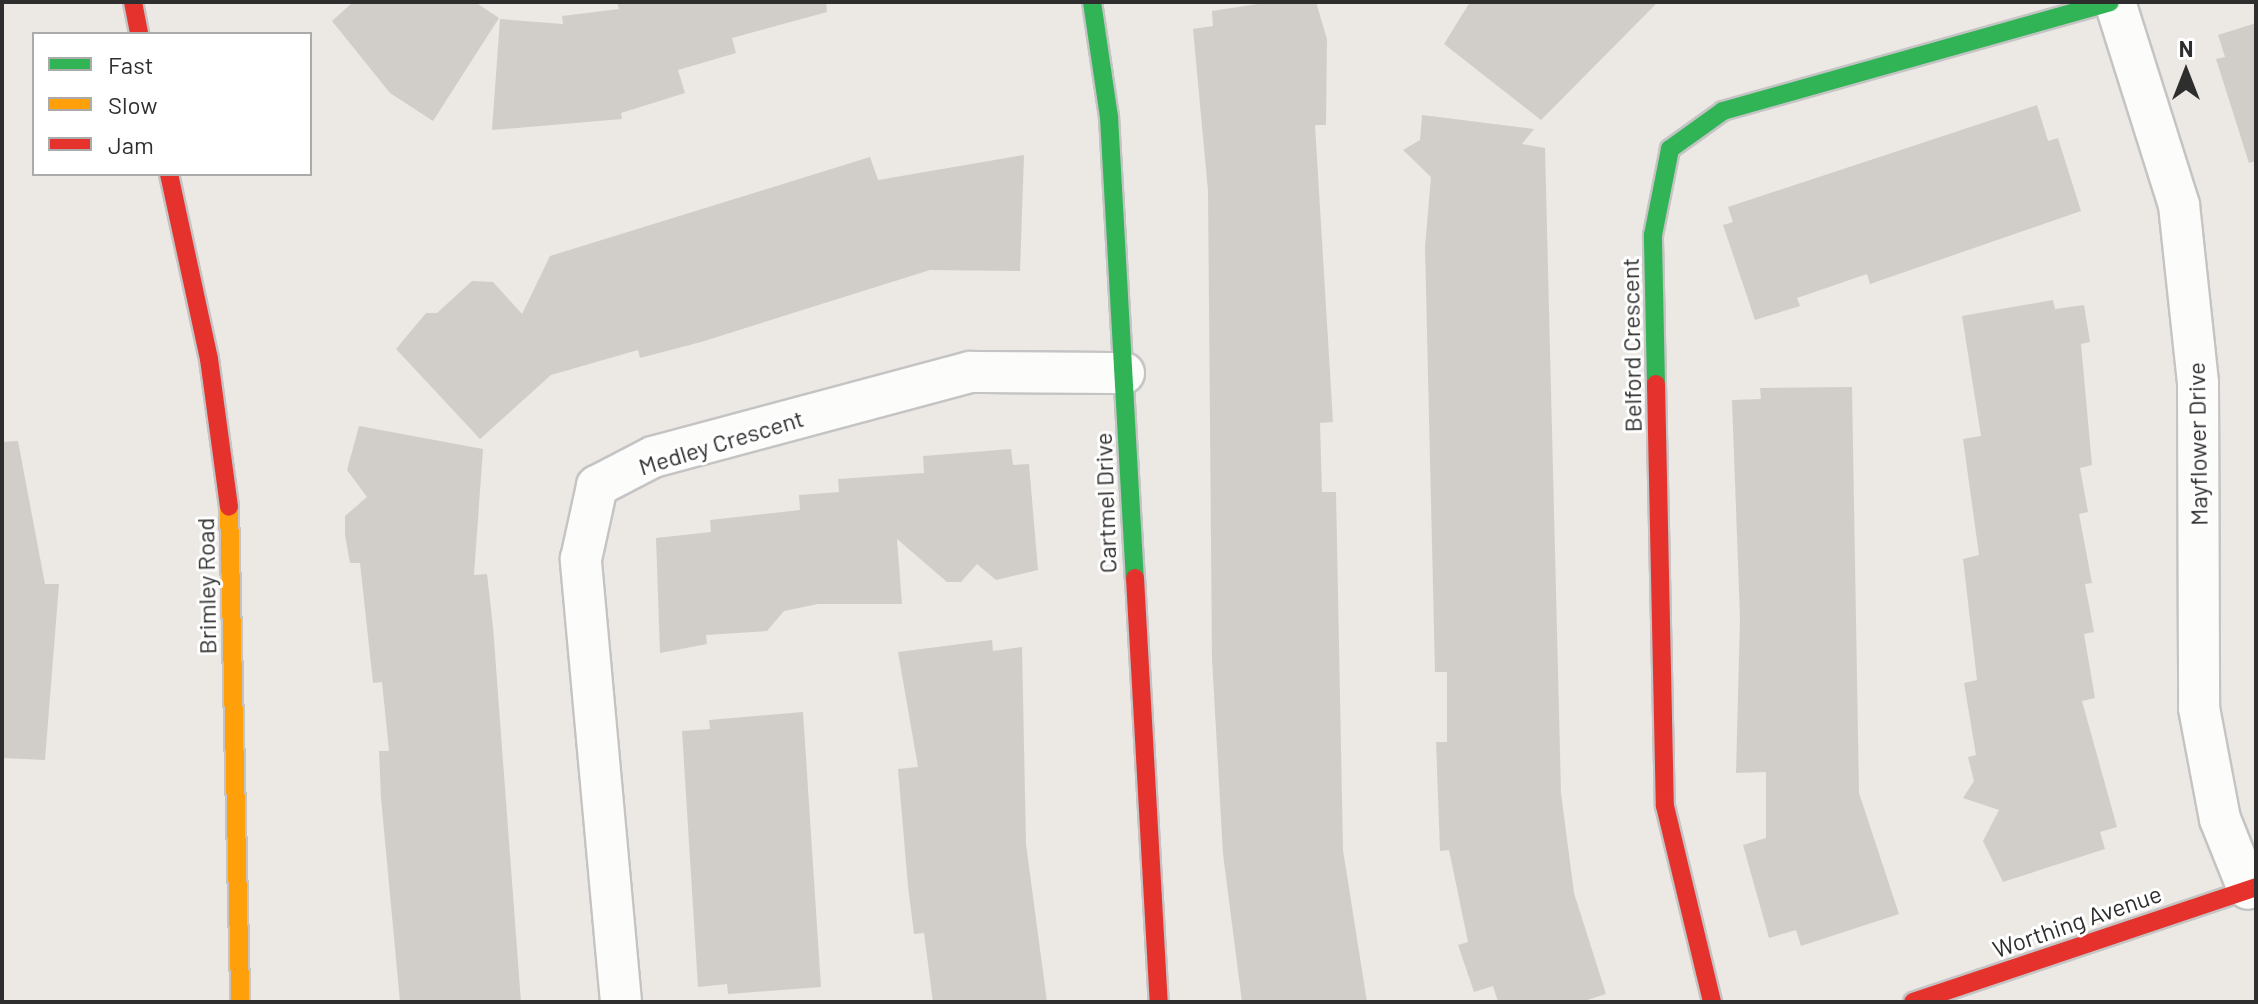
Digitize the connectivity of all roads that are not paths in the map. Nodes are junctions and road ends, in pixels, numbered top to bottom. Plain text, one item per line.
1 (133, 2) edge
2 (1092, 2) edge
3 (2112, 2) edge
4 (139, 32) edge
5 (169, 176) edge
6 (1124, 373) junction
7 (2252, 888) edge
8 (240, 1002) edge
9 (621, 1002) edge
10 (1159, 1002) edge
11 (1712, 1002) edge
12 (1913, 1002) edge

1 - 4 street
2 - 6 street, Cartmel Drive
3 - 7 street, Mayflower Drive
3 - 11 street, Belford Crescent
5 - 8 street, Brimley Road
6 - 9 street, Medley Crescent
6 - 10 street, Cartmel Drive
7 - 12 street, Worthing Avenue

